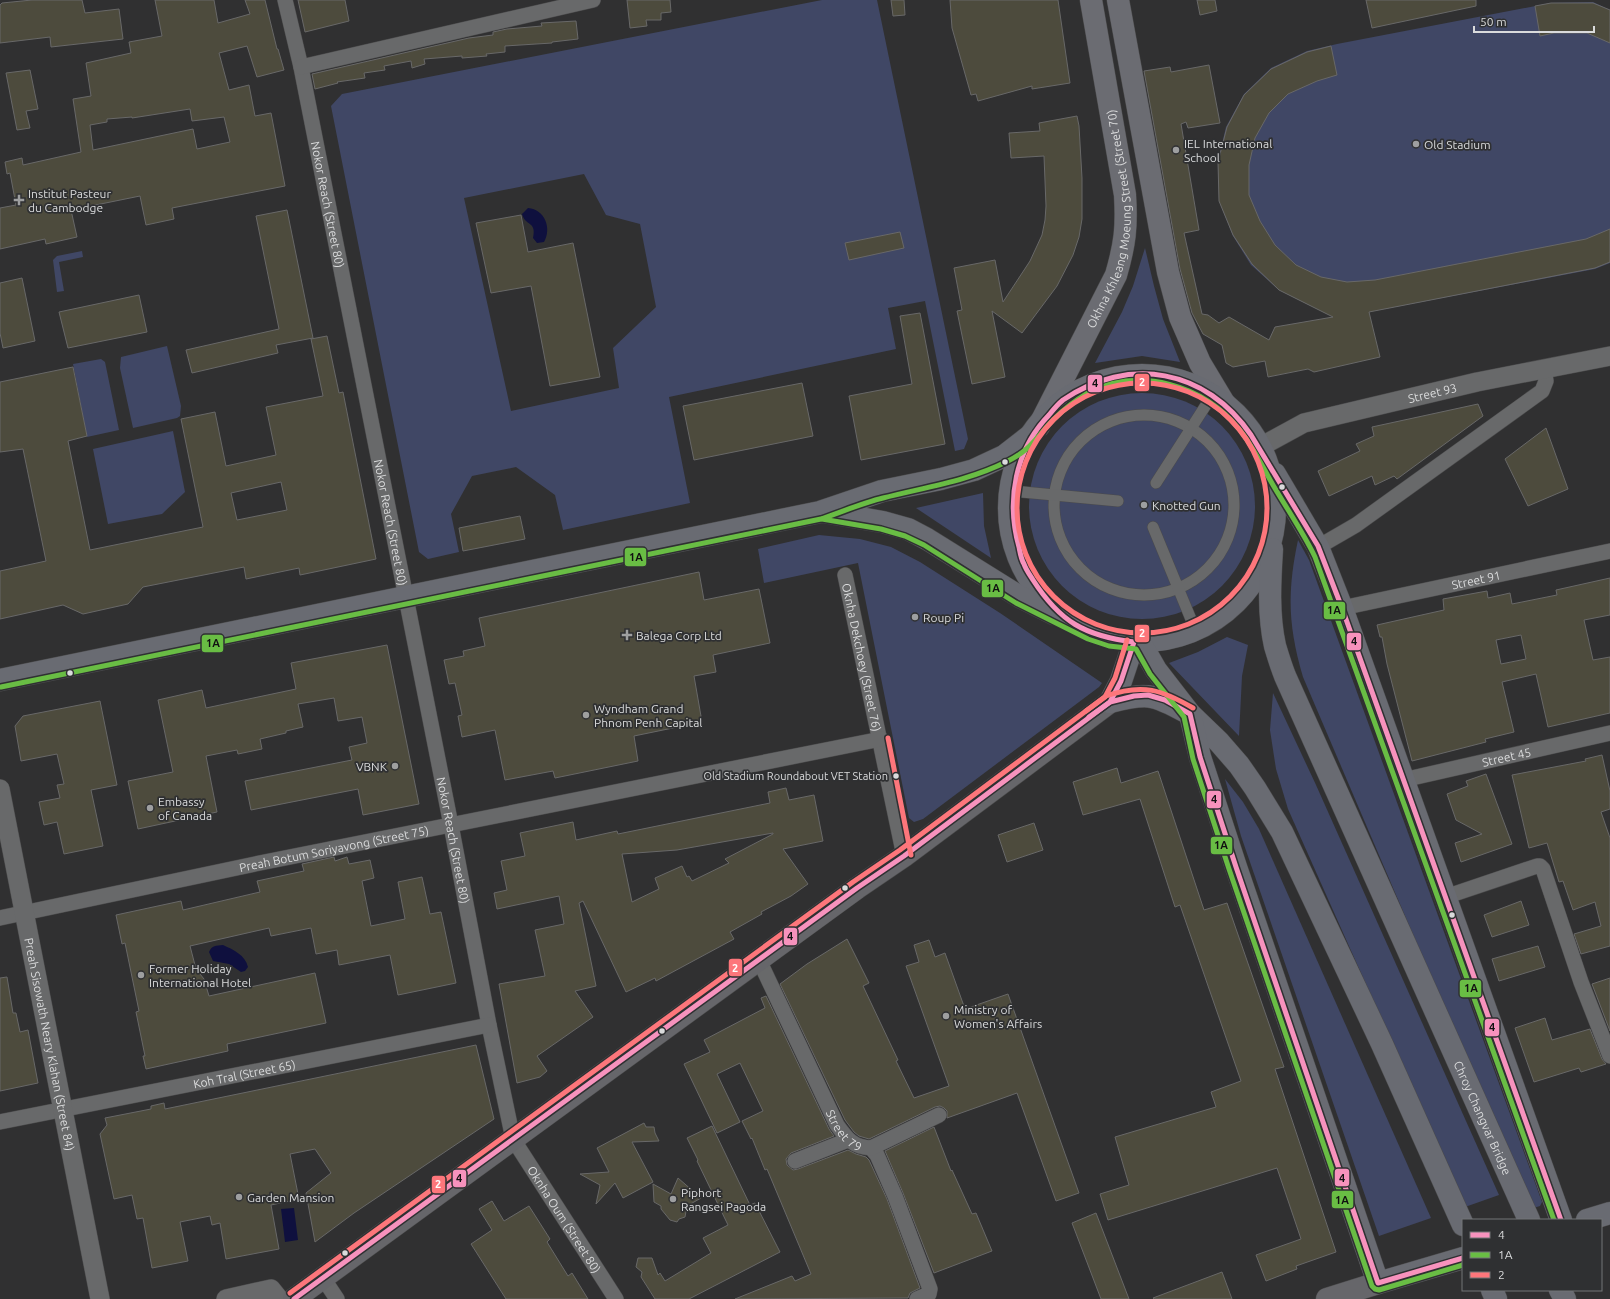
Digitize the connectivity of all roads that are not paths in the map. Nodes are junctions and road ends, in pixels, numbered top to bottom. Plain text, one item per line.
1 (285, 0) edge
2 (593, 0) edge
3 (1091, 0) edge
4 (1118, 0) edge
5 (301, 67) junction
6 (1135, 94) junction
7 (1108, 98) junction
8 (1610, 356) edge
9 (1544, 368) junction
10 (1218, 398) junction
11 (1192, 428) junction
12 (1035, 431) junction
13 (1263, 453) junction
14 (1156, 483) dead end
15 (1012, 491) junction
16 (1054, 495) junction
17 (1118, 502) dead end
18 (820, 512) junction
19 (1153, 527) dead end
20 (1273, 534) junction
21 (1318, 547) junction
22 (1610, 551) edge
23 (846, 575) dead end
24 (1178, 589) junction
25 (406, 597) junction
26 (1342, 608) junction
27 (1072, 623) junction
28 (1195, 629) junction
29 (1137, 642) junction
30 (0, 680) edge
31 (1110, 702) junction
32 (1190, 714) junction
33 (1610, 733) edge
34 (881, 739) junction
35 (1403, 780) junction
36 (0, 788) edge
37 (451, 825) junction
38 (904, 856) junction
39 (1445, 897) junction
40 (24, 913) junction
41 (0, 918) edge
42 (759, 960) junction
43 (489, 1025) junction
44 (1610, 1056) edge
45 (63, 1110) junction
46 (938, 1115) dead end
47 (0, 1122) edge
48 (513, 1139) junction
49 (848, 1140) junction
50 (872, 1148) junction
51 (795, 1161) dead end
52 (1610, 1213) edge
53 (1529, 1219) edge
54 (1561, 1219) edge
55 (1590, 1219) edge
56 (1462, 1223) edge
57 (1462, 1258) edge
58 (323, 1278) junction
59 (1378, 1284) junction
60 (100, 1299) edge
61 (226, 1299) edge
62 (279, 1299) edge
63 (294, 1299) edge
64 (337, 1299) edge
65 (616, 1299) edge
66 (918, 1299) edge
67 (1328, 1299) edge

1 - 5 street, Nokor Reach (Street 80)
2 - 5 street
3 - 7 main road, Okhna Khleang Moeung Street (Street 70)
4 - 6 main road
5 - 25 street, Nokor Reach (Street 80)
6 - 7 main road
6 - 10 main road
7 - 12 main road, Okhna Khleang Moeung Street (Street 70)
8 - 9 street, Street 93
9 - 13 street, Street 93
9 - 21 street
10 - 11 street
10 - 12 highway
10 - 13 highway
11 - 14 street
11 - 16 street
11 - 24 street
12 - 15 highway
12 - 18 highway
13 - 20 highway
13 - 21 highway
15 - 16 street
15 - 27 highway
16 - 17 street
16 - 24 street
18 - 25 highway
18 - 27 highway
19 - 24 street
20 - 28 highway
20 - 53 highway, Chroy Changvar Bridge
21 - 26 highway
22 - 26 street, Street 91
23 - 34 street, Oknha Dekchoey (Street 76)
24 - 28 street
25 - 30 highway
25 - 37 street, Nokor Reach (Street 80)
26 - 35 highway
27 - 29 highway
28 - 29 highway
29 - 31 highway
29 - 32 highway
31 - 32 highway
31 - 38 main road
32 - 56 highway
32 - 59 highway
33 - 35 street, Street 45
34 - 37 street, Preah Botum Soriyavong (Street 75)
34 - 38 street, Oknha Dekchoey (Street 76)
35 - 39 highway
36 - 40 street, Preah Sisowath Neary Klahan (Street 84)
37 - 40 street, Preah Botum Soriyavong (Street 75)
37 - 43 street, Nokor Reach (Street 80)
38 - 42 main road
39 - 44 street
39 - 54 highway
40 - 41 street, Preah Botum Soriyavong (Street 75)
40 - 45 street, Preah Sisowath Neary Klahan (Street 84)
42 - 48 main road
42 - 49 street, Street 79
43 - 45 street, Koh Tral (Street 65)
43 - 48 street, Nokor Reach (Street 80)
45 - 47 street, Koh Tral (Street 65)
45 - 60 street, Preah Sisowath Neary Klahan (Street 84)
46 - 50 street
48 - 58 main road
48 - 65 street, Oknha Oum (Street 80)
49 - 50 street, Street 79
49 - 51 street
50 - 66 street
52 - 55 highway
57 - 59 highway
58 - 63 main road
58 - 64 street
59 - 67 main road
61 - 62 street

